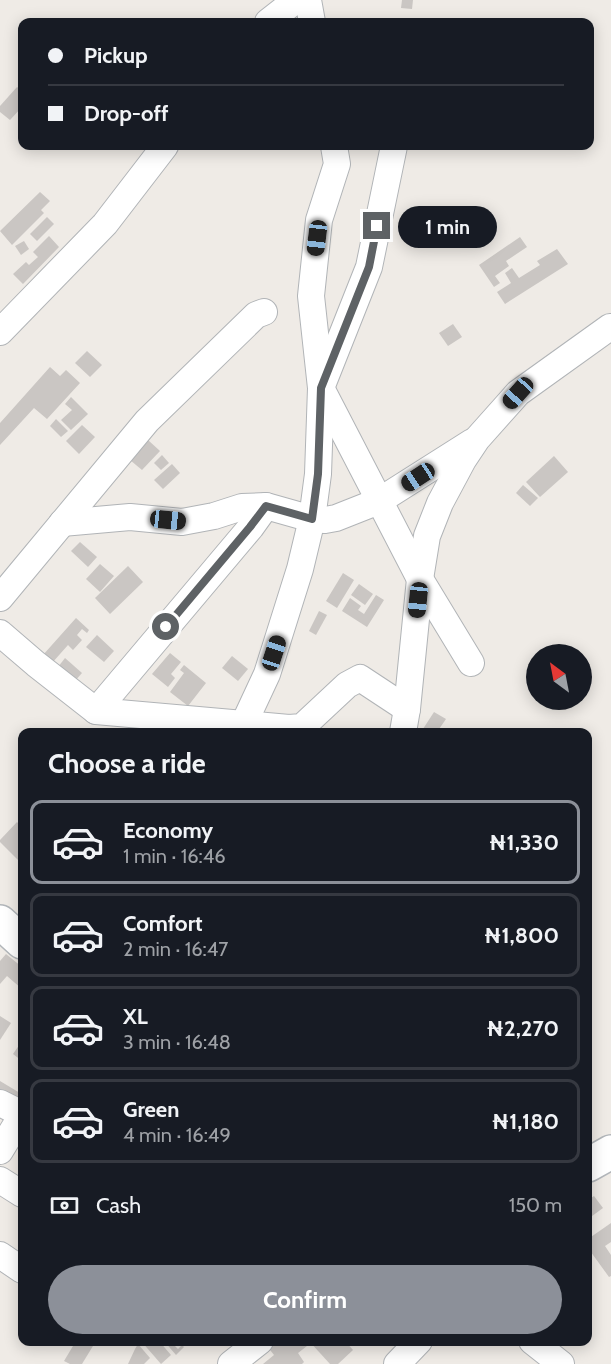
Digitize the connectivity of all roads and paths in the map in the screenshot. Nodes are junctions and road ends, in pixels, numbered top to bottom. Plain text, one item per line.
1 (296, 0) edge
2 (308, 0) edge
3 (272, 18) edge
4 (311, 18) edge
5 (162, 150) edge
6 (335, 150) edge
7 (393, 150) edge
8 (264, 312) dead end
9 (610, 327) edge
10 (0, 332) edge
11 (321, 388) junction
12 (477, 439) junction
13 (379, 501) junction
14 (266, 506) junction
15 (312, 519) junction
16 (62, 523) junction
17 (420, 579) junction
18 (0, 598) edge
19 (0, 633) edge
20 (471, 663) dead end
21 (96, 711) junction
22 (405, 720) edge
23 (241, 728) edge
24 (0, 1103) edge
25 (18, 1112) edge
26 (18, 1121) edge
27 (0, 1151) edge
28 (611, 1152) edge
29 (592, 1163) edge
30 (0, 1180) edge
31 (18, 1191) edge
32 (0, 1255) edge
33 (18, 1267) edge
34 (254, 1346) edge
35 (414, 1346) edge
36 (538, 1346) edge
37 (231, 1364) edge
38 (397, 1364) edge
39 (561, 1364) edge

1 - 3 street
2 - 4 street
5 - 10 street
6 - 11 street
7 - 11 street
8 - 16 street
9 - 12 street
11 - 13 street
11 - 15 street
12 - 13 street
12 - 17 street
13 - 15 street
13 - 17 street
14 - 15 street
14 - 16 street
14 - 21 street
15 - 23 street
16 - 18 street
17 - 20 street
17 - 22 street
19 - 21 street
21 - 23 street
22 - 23 street
24 - 25 street
26 - 27 street
28 - 29 street
30 - 31 street
32 - 33 street
34 - 37 street
35 - 38 street
36 - 39 street

